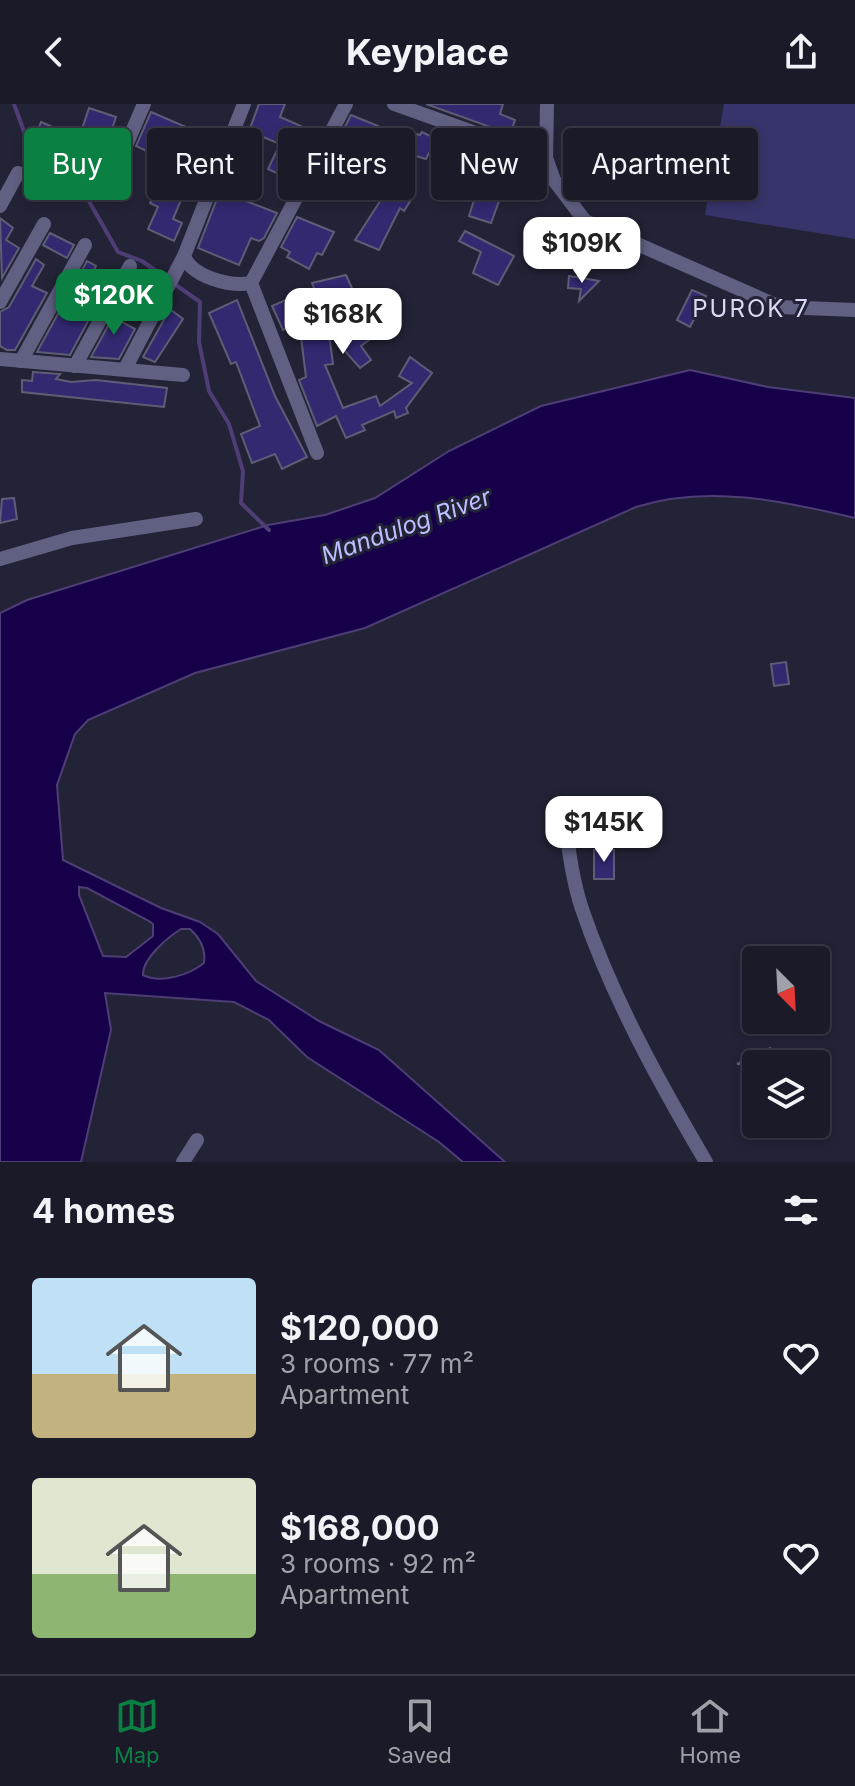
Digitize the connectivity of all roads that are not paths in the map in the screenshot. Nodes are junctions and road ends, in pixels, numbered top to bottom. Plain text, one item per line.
1 (144, 104) edge
2 (244, 104) edge
3 (346, 104) edge
4 (394, 104) edge
5 (547, 104) edge
6 (462, 128) edge
7 (547, 128) edge
8 (131, 134) edge
9 (547, 161) edge
10 (18, 173) dead end
11 (1, 201) edge
12 (44, 224) dead end
13 (85, 245) dead end
14 (184, 256) junction
15 (130, 266) dead end
16 (251, 283) junction
17 (0, 302) edge
18 (855, 310) edge
19 (0, 359) edge
20 (21, 361) junction
21 (75, 366) junction
22 (125, 369) junction
23 (183, 375) dead end
24 (317, 453) dead end
25 (196, 519) dead end
26 (0, 559) edge
27 (563, 807) dead end
28 (197, 1140) dead end
29 (183, 1162) edge
30 (706, 1162) edge

1 - 8 street
2 - 14 street
3 - 16 street
4 - 6 street
5 - 7 street
9 - 18 street
10 - 11 street
12 - 17 street
13 - 20 street
14 - 16 street
14 - 22 street
15 - 21 street
16 - 24 street
19 - 20 street
20 - 21 street
21 - 22 street
22 - 23 street
25 - 26 street
27 - 30 street
28 - 29 street

